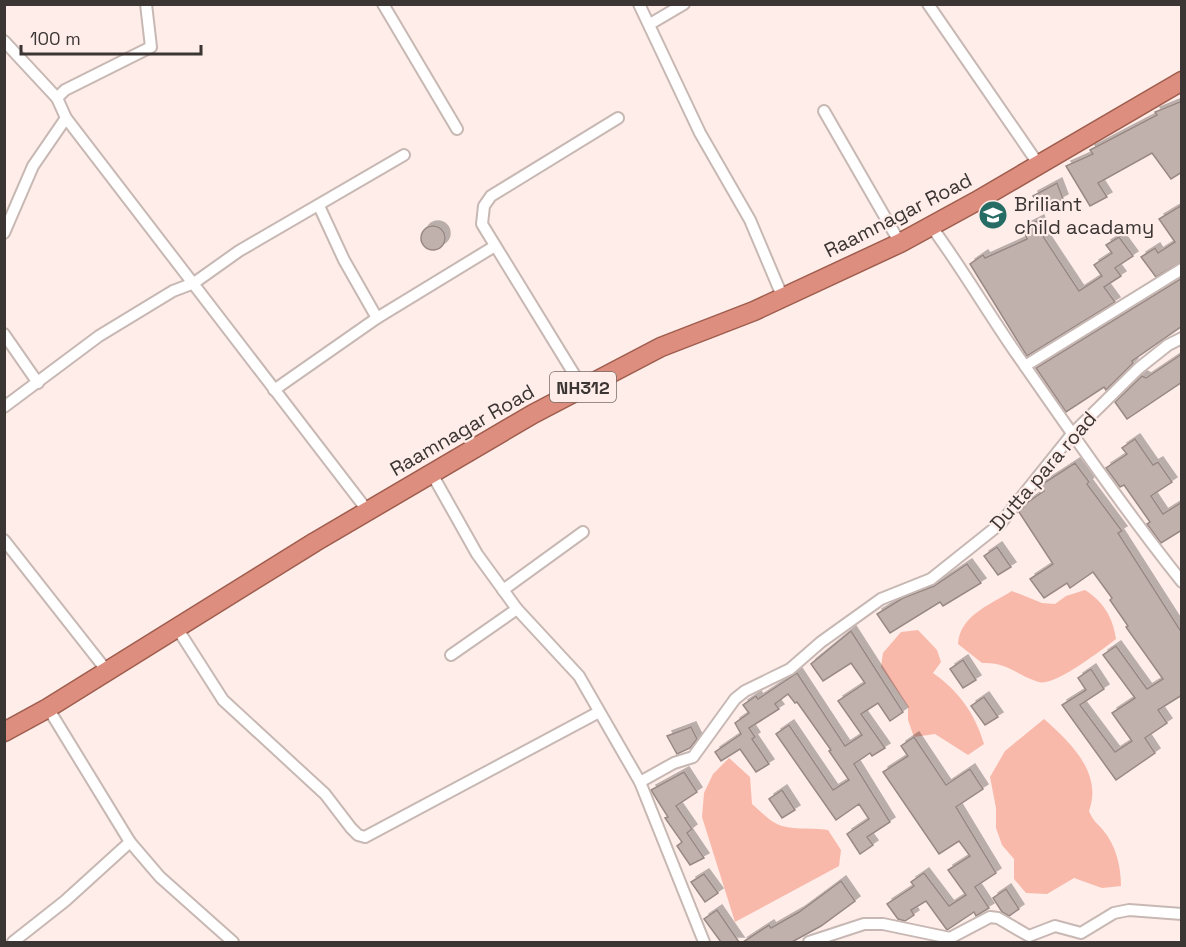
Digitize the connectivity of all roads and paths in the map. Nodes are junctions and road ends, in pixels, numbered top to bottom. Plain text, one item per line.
1 (146, 4) edge
2 (382, 4) edge
3 (639, 4) edge
4 (684, 4) edge
5 (928, 4) edge
6 (650, 24) junction
7 (4, 41) edge
8 (1182, 81) edge
9 (57, 99) junction
10 (825, 111) dead end
11 (66, 118) junction
12 (618, 118) dead end
13 (457, 129) dead end
14 (404, 155) dead end
15 (1039, 165) junction
16 (319, 206) junction
17 (931, 226) junction
18 (4, 233) edge
19 (900, 243) junction
20 (495, 246) junction
21 (1182, 269) edge
22 (195, 283) junction
23 (783, 298) junction
24 (377, 318) junction
25 (4, 334) edge
26 (1182, 338) edge
27 (1025, 366) junction
28 (38, 383) junction
29 (582, 387) junction
30 (274, 390) junction
31 (4, 407) edge
32 (1073, 433) junction
33 (432, 474) junction
34 (367, 510) junction
35 (582, 532) dead end
36 (4, 540) edge
37 (1182, 582) edge
38 (503, 590) junction
39 (517, 609) junction
40 (177, 628) junction
41 (451, 655) dead end
42 (107, 671) junction
43 (48, 708) junction
44 (598, 711) junction
45 (4, 732) edge
46 (640, 782) junction
47 (130, 842) junction
48 (1182, 914) edge
49 (13, 942) edge
50 (233, 942) edge
51 (704, 942) edge
52 (809, 942) edge

1 - 9 street
2 - 13 street
3 - 6 street
4 - 6 street
5 - 15 street
6 - 23 street
7 - 9 street
8 - 15 highway, Raamnagar Road / NH312
9 - 11 street
10 - 19 street
11 - 18 street
11 - 22 street
12 - 20 street
14 - 16 street
15 - 17 highway, Raamnagar Road / NH312
16 - 22 street
16 - 24 street
17 - 19 highway, Raamnagar Road / NH312
17 - 27 street
19 - 23 highway, Raamnagar Road / NH312
20 - 24 street
20 - 29 street
21 - 27 street
22 - 28 street
22 - 30 street
23 - 29 highway, Raamnagar Road / NH312
24 - 30 street
25 - 28 street
26 - 32 street, Dutta para road
27 - 32 street
28 - 31 street
29 - 33 highway, Raamnagar Road / NH312
30 - 34 street
32 - 37 street
32 - 46 street, Dutta para road
33 - 34 highway, Raamnagar Road / NH312
33 - 38 street
34 - 40 highway, Raamnagar Road / NH312
35 - 38 street
36 - 42 street
38 - 39 street
39 - 41 street
39 - 44 street
40 - 42 highway, Raamnagar Road / NH312
40 - 44 street
42 - 43 highway, Raamnagar Road / NH312
43 - 45 highway, Raamnagar Road / NH312
43 - 47 street
44 - 46 street
46 - 51 street
47 - 49 street
47 - 50 street
48 - 52 street

